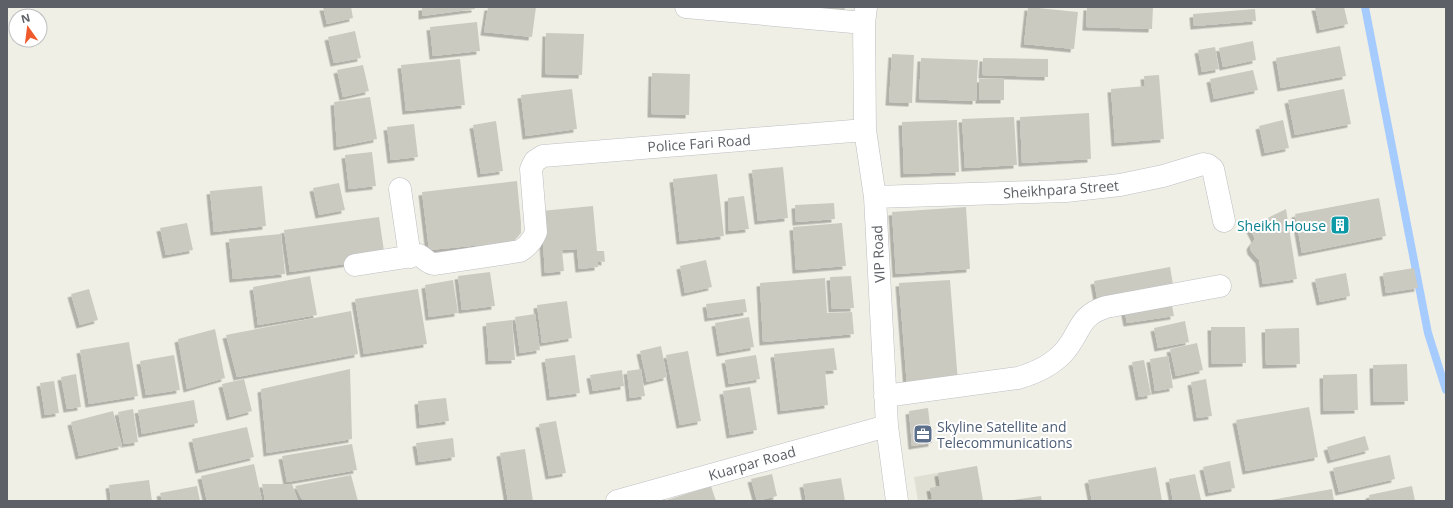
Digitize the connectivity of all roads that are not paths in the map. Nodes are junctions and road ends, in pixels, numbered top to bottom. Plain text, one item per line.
1 (686, 7) edge
2 (865, 15) edge
3 (865, 130) junction
4 (400, 190) dead end
5 (875, 197) junction
6 (1224, 221) dead end
7 (410, 257) junction
8 (355, 265) dead end
9 (1220, 286) dead end
10 (885, 396) junction
11 (887, 426) junction
12 (617, 501) edge
13 (897, 501) edge

1 - 2 street
2 - 3 street, VIP Road
3 - 5 street, VIP Road
3 - 7 street, Police Fari Road
4 - 7 street
5 - 6 street, Sheikhpara Street
5 - 10 street, VIP Road
7 - 8 street
9 - 10 street
10 - 11 street, VIP Road
11 - 12 street, Kuarpar Road
11 - 13 street, VIP Road

